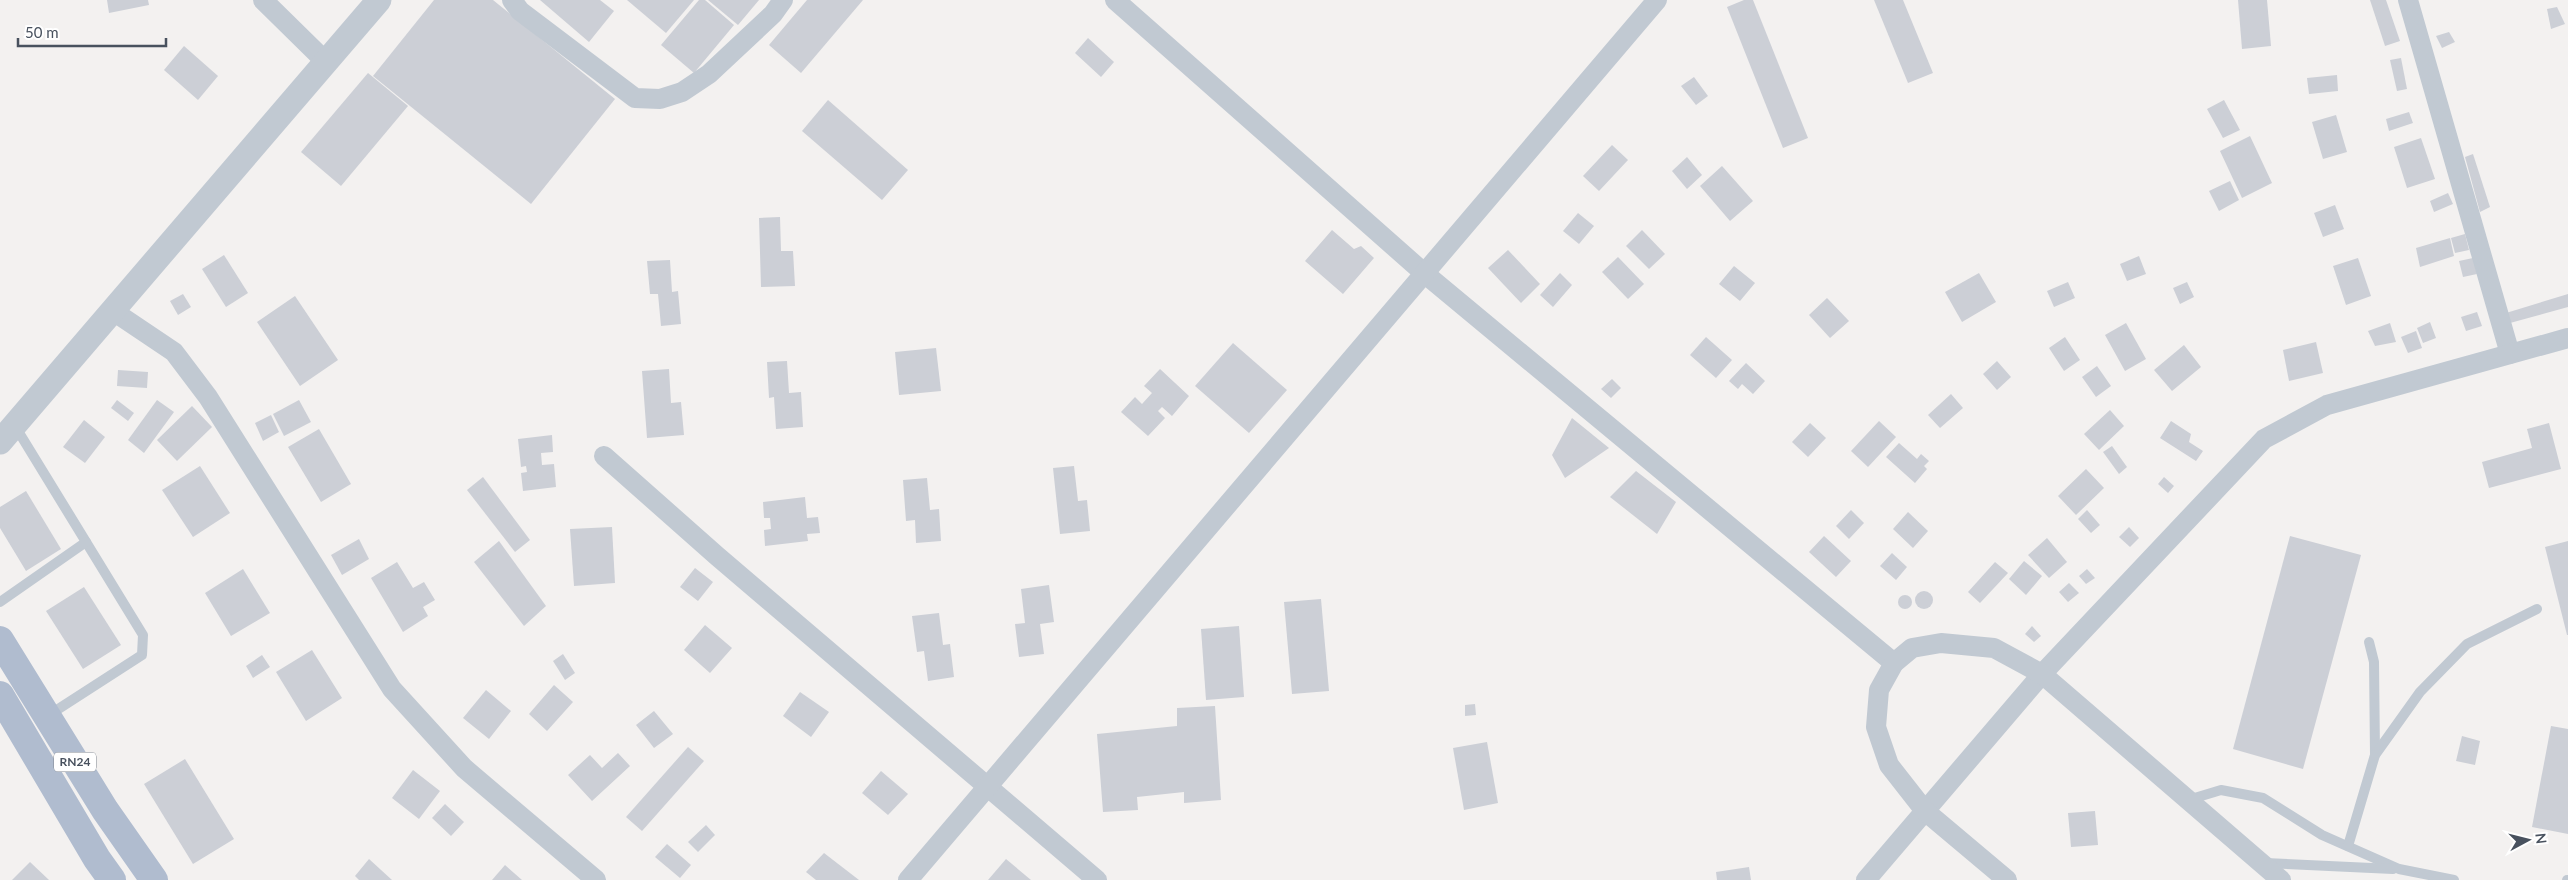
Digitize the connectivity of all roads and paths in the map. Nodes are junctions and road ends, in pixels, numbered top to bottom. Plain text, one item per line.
1 (263, 0) edge
2 (379, 0) edge
3 (512, 0) edge
4 (783, 0) edge
5 (1115, 0) edge
6 (1657, 0) edge
7 (2408, 0) edge
8 (326, 62) junction
9 (1424, 273) junction
10 (113, 311) junction
11 (2568, 338) edge
12 (2510, 354) junction
13 (7, 434) edge
14 (604, 456) dead end
15 (86, 542) junction
16 (0, 602) edge
17 (2536, 609) dead end
18 (0, 640) edge
19 (2369, 642) dead end
20 (1894, 663) junction
21 (2042, 674) junction
22 (0, 695) edge
23 (46, 716) junction
24 (2375, 755) junction
25 (988, 786) junction
26 (2188, 800) junction
27 (1925, 810) junction
28 (2348, 846) junction
29 (2262, 863) junction
30 (2399, 869) junction
31 (112, 880) edge
32 (154, 880) edge
33 (596, 880) edge
34 (908, 880) edge
35 (1097, 880) edge
36 (1866, 880) edge
37 (2006, 880) edge
38 (2281, 880) edge
39 (2454, 880) edge

1 - 8 street
2 - 8 street
3 - 4 street
5 - 9 street
6 - 9 street
7 - 12 street
8 - 10 street
9 - 20 street
9 - 25 street
10 - 13 street
10 - 33 street
11 - 12 street
12 - 21 street
13 - 15 lane
14 - 25 street
15 - 16 lane
15 - 23 lane
17 - 24 lane
18 - 23 main road, RN24
19 - 24 lane
20 - 21 street
20 - 27 street
21 - 26 street
21 - 27 street
22 - 31 main road, RN24
23 - 32 main road, RN24
24 - 28 lane
25 - 34 street
25 - 35 street
26 - 28 lane
26 - 29 street
27 - 36 street
27 - 37 street
28 - 30 lane
29 - 30 lane
29 - 38 street
30 - 39 lane

